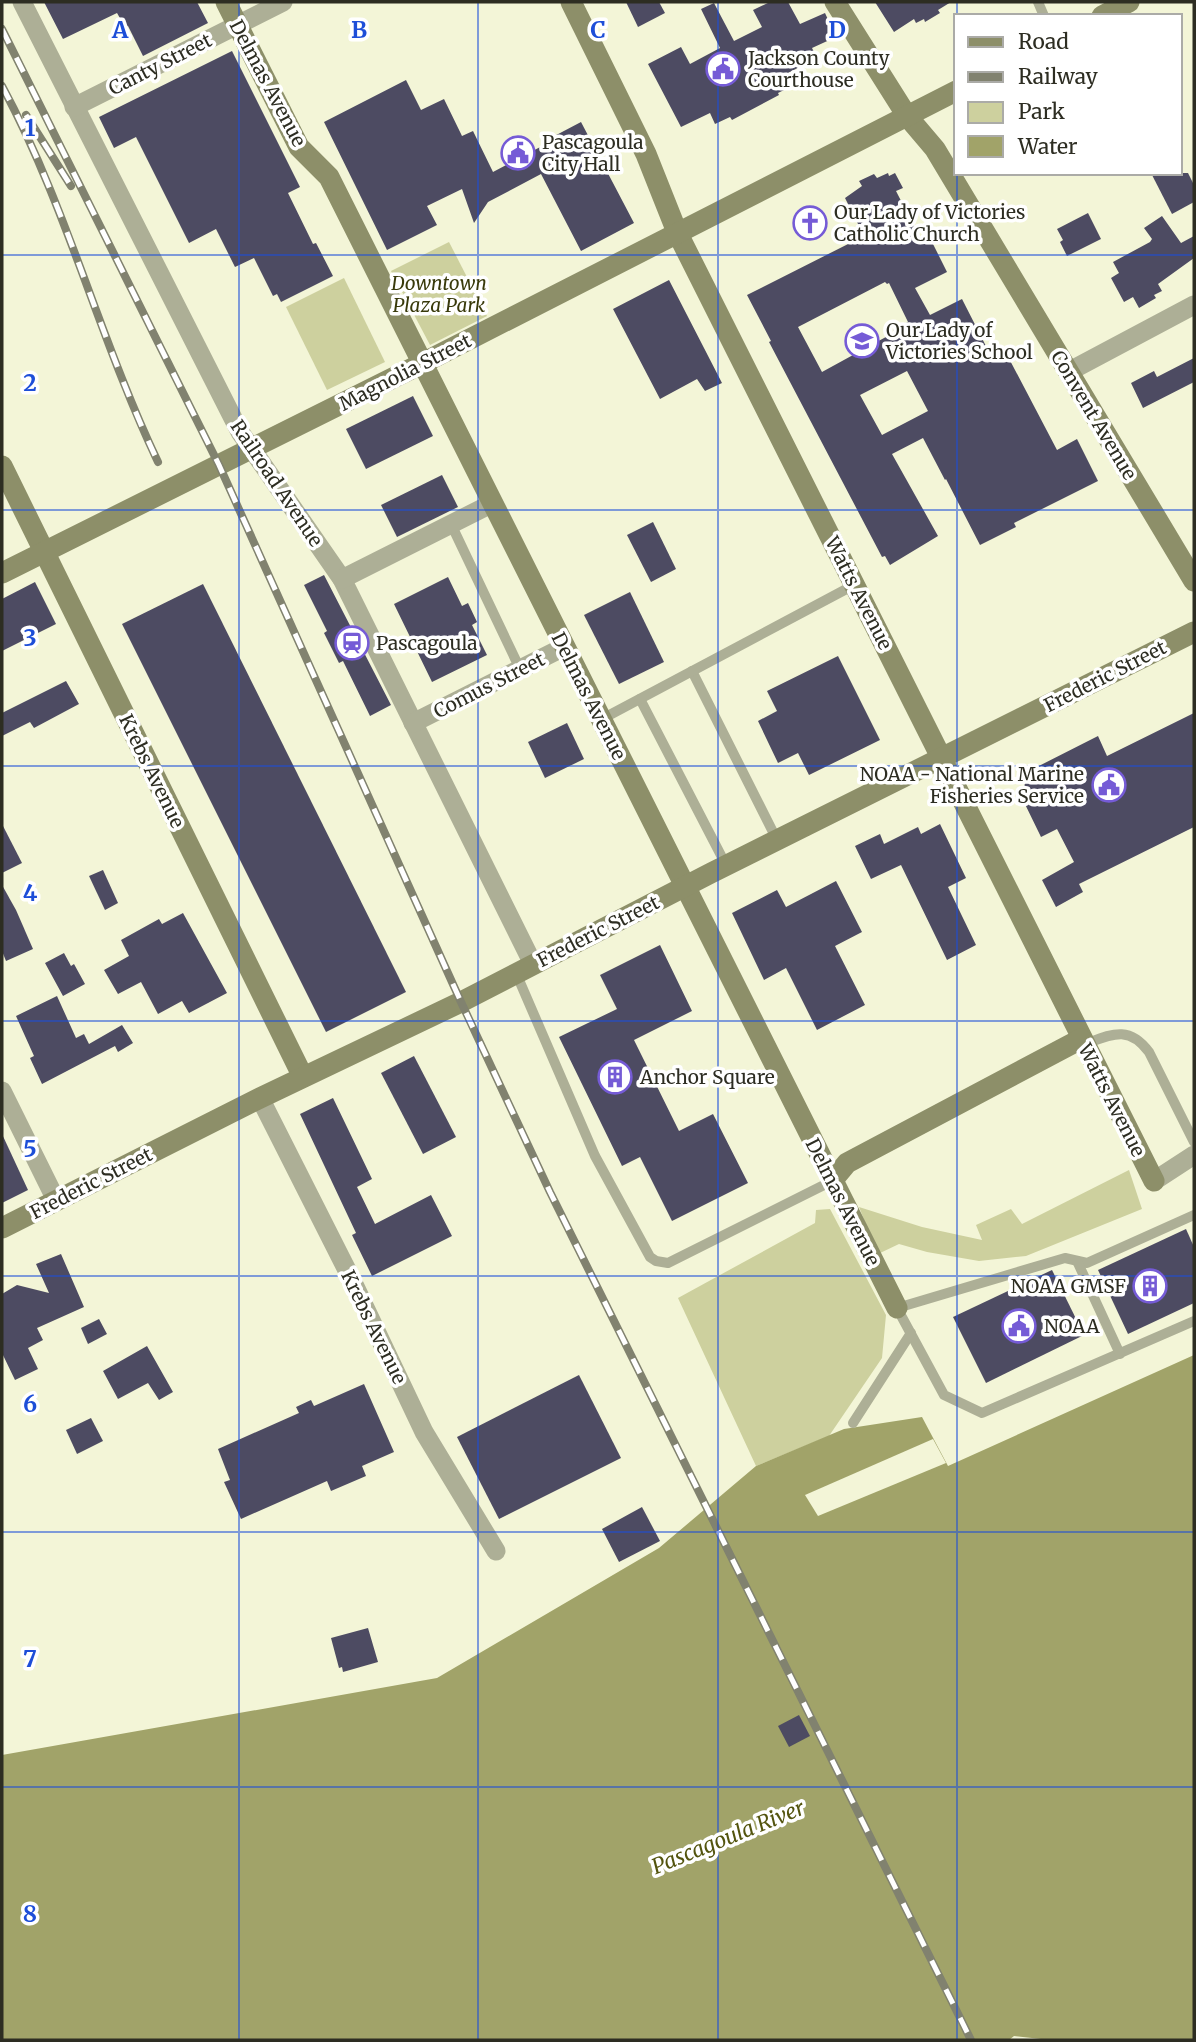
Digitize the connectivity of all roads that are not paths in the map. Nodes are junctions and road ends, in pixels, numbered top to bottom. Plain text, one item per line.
1 (22, 2) edge
2 (226, 2) edge
3 (283, 2) edge
4 (571, 2) edge
5 (835, 2) edge
6 (1129, 2) edge
7 (1106, 14) edge
8 (238, 25) junction
9 (954, 92) edge
10 (74, 107) junction
11 (907, 116) junction
12 (677, 232) junction
13 (1194, 305) edge
14 (421, 364) junction
15 (1068, 372) junction
16 (250, 449) junction
17 (2, 466) edge
18 (491, 503) junction
19 (451, 524) junction
20 (44, 552) junction
21 (2, 573) edge
22 (342, 579) junction
23 (1194, 582) edge
24 (855, 585) junction
25 (1194, 632) edge
26 (564, 647) junction
27 (520, 669) junction
28 (692, 671) junction
29 (640, 699) junction
30 (601, 719) junction
31 (414, 723) junction
32 (942, 758) junction
33 (777, 840) junction
34 (726, 865) junction
35 (686, 886) junction
36 (524, 969) junction
37 (1082, 1042) junction
38 (303, 1077) junction
39 (2, 1091) edge
40 (260, 1098) junction
41 (1194, 1142) edge
42 (1194, 1155) edge
43 (832, 1181) junction
44 (1154, 1181) joint
45 (56, 1200) junction
46 (1194, 1214) edge
47 (2, 1228) edge
48 (1077, 1261) junction
49 (897, 1308) junction
50 (1194, 1321) edge
51 (911, 1333) junction
52 (1120, 1353) junction
53 (853, 1423) dead end
54 (496, 1551) dead end

1 - 10 street, Railroad Avenue
2 - 8 street, Delmas Avenue
3 - 8 street, Canty Street
4 - 12 street, Watts Avenue
5 - 11 street, Convent Avenue
6 - 7 street
8 - 10 street, Canty Street
8 - 14 street, Delmas Avenue
9 - 11 street, Magnolia Street
10 - 16 street, Railroad Avenue
11 - 12 street, Magnolia Street
11 - 15 street, Convent Avenue
12 - 14 street, Magnolia Street
12 - 24 street, Watts Avenue
13 - 15 street
14 - 16 street, Magnolia Street
14 - 18 street, Delmas Avenue
15 - 23 street, Convent Avenue
16 - 20 street, Magnolia Street
16 - 22 street, Railroad Avenue
17 - 20 street, Krebs Avenue
18 - 19 street
18 - 26 street, Delmas Avenue
19 - 22 street
19 - 27 lane
20 - 21 street, Magnolia Street
20 - 38 street, Krebs Avenue
22 - 31 street, Railroad Avenue
24 - 28 lane
24 - 32 street, Watts Avenue
25 - 32 street, Frederic Street
26 - 27 street, Comus Street
26 - 30 street, Delmas Avenue
27 - 31 street, Comus Street
28 - 29 lane
28 - 33 lane
29 - 30 lane
29 - 34 lane
30 - 35 street, Delmas Avenue
31 - 36 street, Railroad Avenue
32 - 33 street, Frederic Street
32 - 37 street, Watts Avenue
33 - 34 street, Frederic Street
34 - 35 street, Frederic Street
35 - 36 street, Frederic Street
35 - 43 street, Delmas Avenue
36 - 38 street, Frederic Street
36 - 43 lane
37 - 41 lane
37 - 43 street
37 - 44 street, Watts Avenue
38 - 40 street, Frederic Street
39 - 45 street
40 - 45 street, Frederic Street
40 - 54 street, Krebs Avenue
42 - 44 street
43 - 49 street, Delmas Avenue
45 - 47 street, Frederic Street
46 - 48 lane
48 - 49 lane
48 - 52 lane
49 - 51 lane, Delmas Avenue
50 - 52 lane
51 - 52 lane, Delmas Avenue
51 - 53 lane

